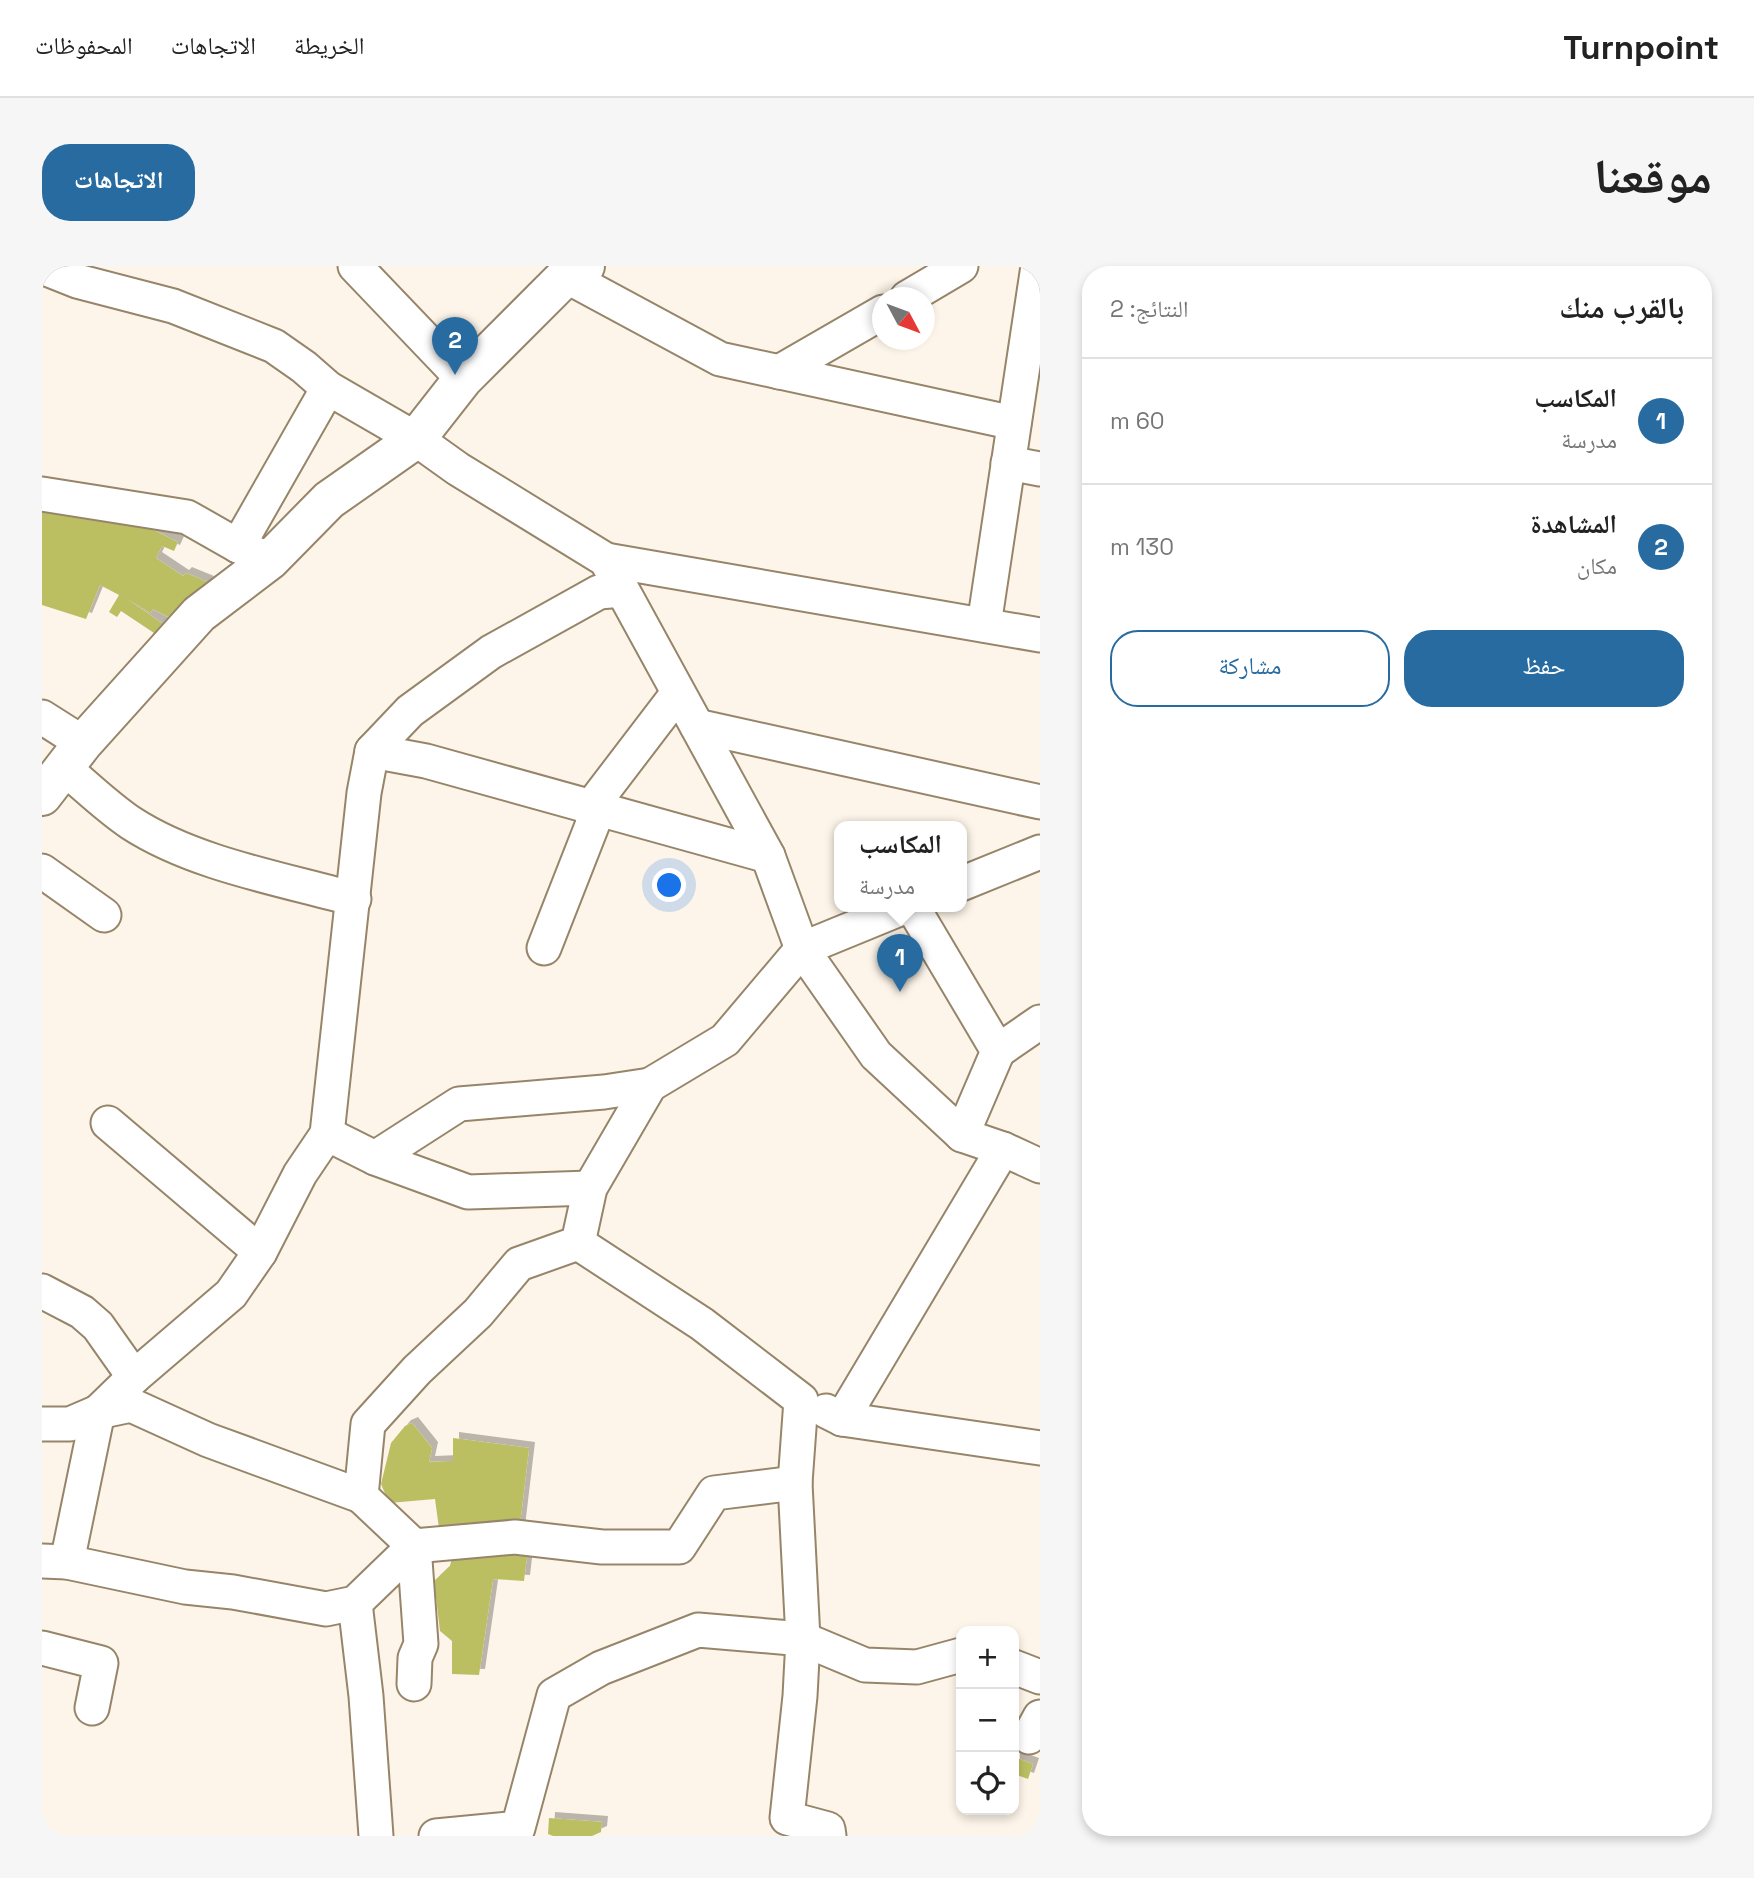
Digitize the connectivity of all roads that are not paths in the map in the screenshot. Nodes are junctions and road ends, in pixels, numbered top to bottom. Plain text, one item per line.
1 (355, 266) edge
2 (961, 266) edge
3 (1038, 266) edge
4 (42, 267) edge
5 (575, 271) edge
6 (926, 287) edge
7 (872, 318) edge
8 (779, 372) junction
9 (463, 379) junction
10 (328, 388) junction
11 (1014, 423) junction
12 (416, 439) junction
13 (1024, 466) edge
14 (42, 494) edge
15 (254, 553) junction
16 (606, 560) junction
17 (622, 590) junction
18 (984, 625) junction
19 (1040, 635) edge
20 (678, 693) junction
21 (42, 717) edge
22 (696, 726) junction
23 (373, 751) junction
24 (63, 769) edge
25 (1040, 802) edge
26 (591, 807) junction
27 (1040, 852) edge
28 (768, 856) junction
29 (42, 871) edge
30 (967, 882) edge
31 (354, 900) junction
32 (894, 912) edge
33 (913, 912) edge
34 (104, 915) dead end
35 (544, 948) dead end
36 (802, 949) junction
37 (1040, 1022) edge
38 (998, 1051) junction
39 (650, 1085) junction
40 (108, 1123) dead end
41 (327, 1134) junction
42 (962, 1135) junction
43 (1003, 1149) junction
44 (375, 1158) junction
45 (1040, 1166) edge
46 (590, 1188) junction
47 (578, 1243) junction
48 (260, 1252) junction
49 (42, 1291) edge
50 (134, 1377) junction
51 (801, 1400) junction
52 (99, 1412) junction
53 (842, 1419) junction
54 (42, 1424) edge
55 (1040, 1448) edge
56 (795, 1483) junction
57 (362, 1496) junction
58 (414, 1546) junction
59 (55, 1561) edge
60 (355, 1603) junction
61 (803, 1639) junction
62 (42, 1648) edge
63 (956, 1656) edge
64 (1019, 1669) edge
65 (1040, 1677) edge
66 (414, 1684) dead end
67 (92, 1707) dead end
68 (376, 1836) edge
69 (436, 1836) edge
70 (829, 1836) edge

1 - 9 street
2 - 6 street
3 - 11 street
4 - 10 street
5 - 8 street
5 - 9 main road
7 - 8 street
8 - 11 street
9 - 12 main road
10 - 12 street
10 - 15 street
11 - 13 street
12 - 15 main road
12 - 16 street
13 - 18 street
14 - 15 street
15 - 24 main road
16 - 17 street
16 - 18 street
17 - 20 street
17 - 23 street
18 - 19 street
20 - 22 street
20 - 26 street
21 - 24 street
22 - 25 street
22 - 28 street
23 - 26 street
23 - 31 street
24 - 31 street
26 - 28 street
26 - 35 street
27 - 30 street
28 - 36 street
29 - 34 street
31 - 41 street
32 - 36 street
33 - 38 street
36 - 39 street
36 - 42 street
37 - 38 street
38 - 42 street
39 - 44 street
39 - 46 street
40 - 48 street
41 - 44 street
41 - 48 street
42 - 43 street
43 - 45 street
43 - 53 street
44 - 46 street
46 - 47 street
47 - 51 street
47 - 57 street
48 - 50 street
49 - 50 street
50 - 52 street
51 - 53 street
51 - 56 street
52 - 54 street
52 - 57 street
52 - 59 street
53 - 55 street
56 - 58 street
56 - 61 street
57 - 58 street
58 - 60 street
58 - 66 street
59 - 60 street
60 - 68 street
61 - 63 street
61 - 69 street
61 - 70 street
62 - 67 street
64 - 65 street

